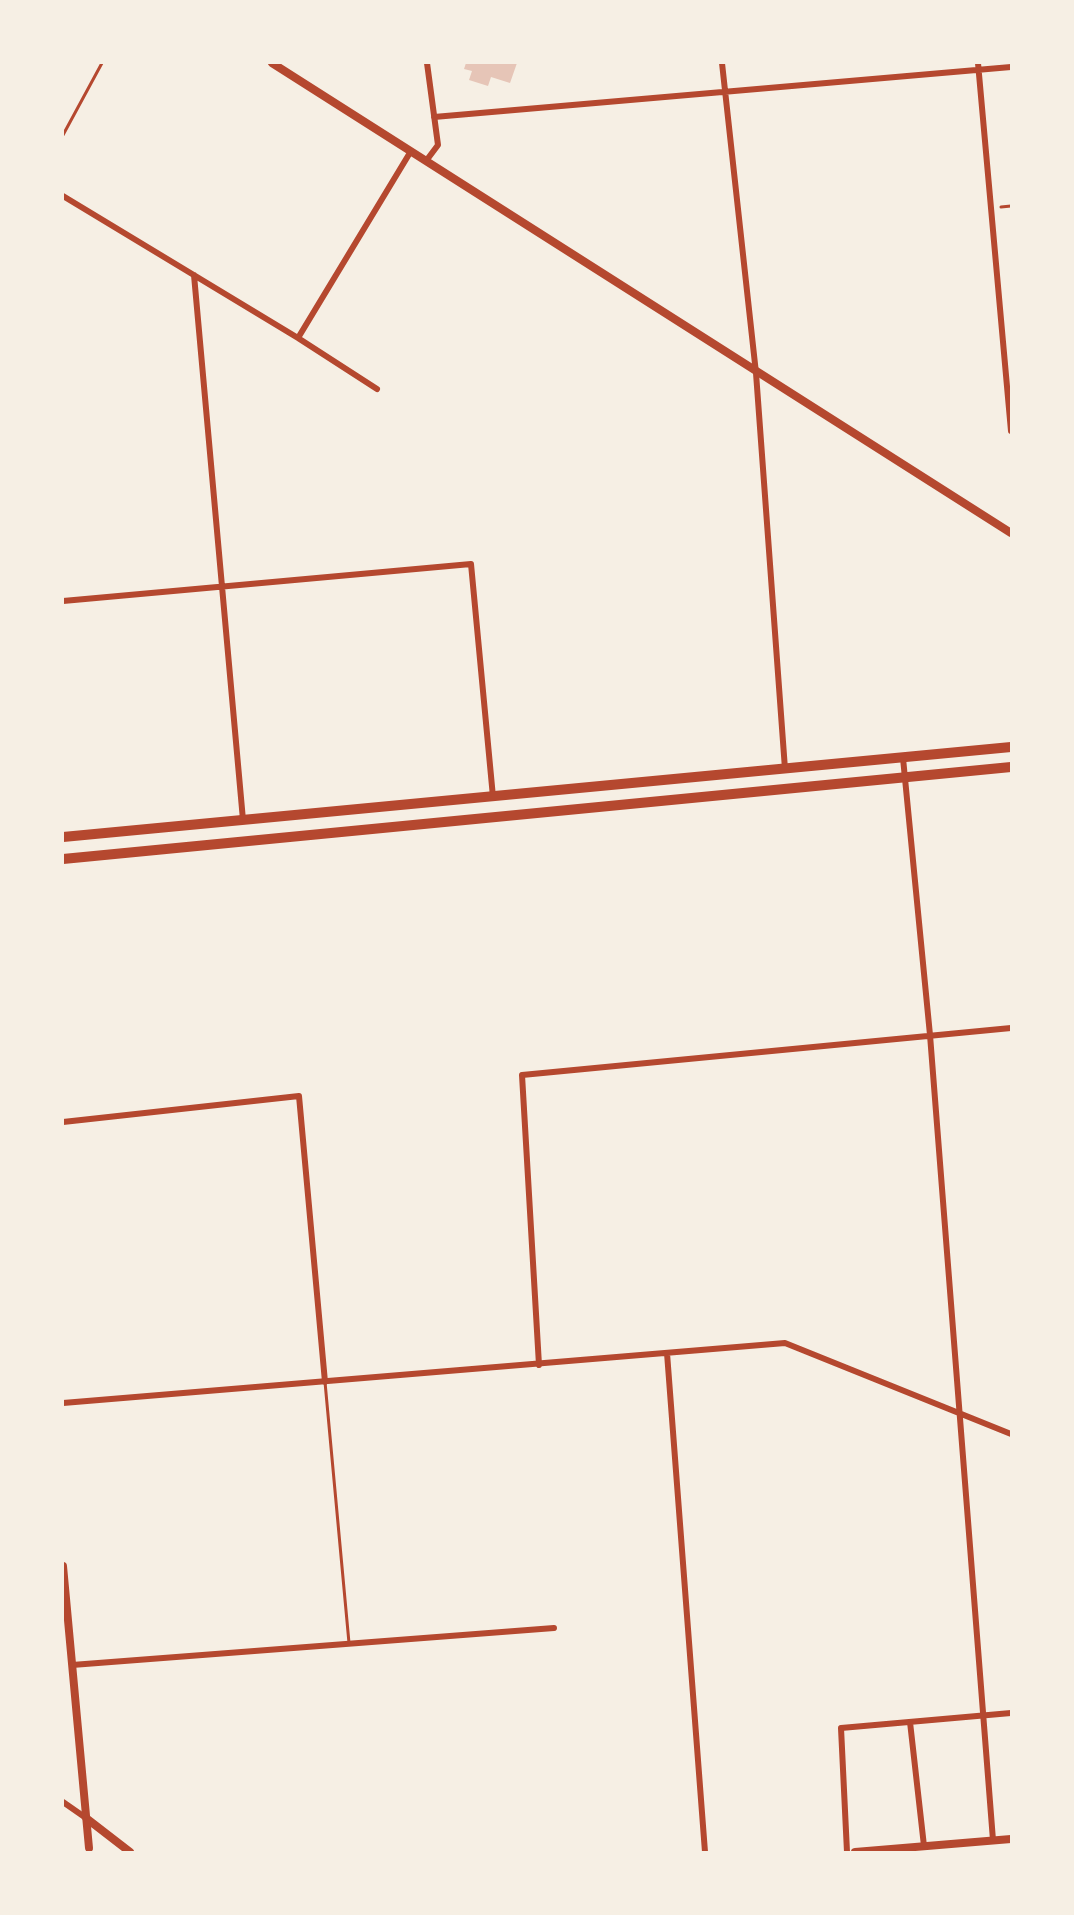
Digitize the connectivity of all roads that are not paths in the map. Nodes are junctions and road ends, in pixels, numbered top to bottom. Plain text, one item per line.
1 (272, 63) edge
2 (427, 63) edge
3 (722, 63) edge
4 (978, 67) edge
5 (1011, 67) edge
6 (725, 93) junction
7 (434, 117) junction
8 (411, 152) junction
9 (426, 161) junction
10 (63, 196) edge
11 (194, 275) junction
12 (298, 338) junction
13 (756, 373) junction
14 (377, 389) dead end
15 (1011, 431) edge
16 (1011, 533) edge
17 (221, 586) junction
18 (63, 601) edge
19 (1011, 747) edge
20 (903, 758) junction
21 (1011, 766) edge
22 (785, 769) junction
23 (905, 778) junction
24 (494, 797) junction
25 (243, 820) junction
26 (63, 837) edge
27 (63, 859) edge
28 (1011, 1028) edge
29 (930, 1035) junction
30 (63, 1122) edge
31 (667, 1353) junction
32 (540, 1365) junction
33 (325, 1382) junction
34 (63, 1403) edge
35 (958, 1413) junction
36 (1011, 1434) edge
37 (63, 1566) edge
38 (554, 1628) dead end
39 (349, 1644) junction
40 (72, 1665) junction
41 (1011, 1713) edge
42 (982, 1715) junction
43 (910, 1722) junction
44 (63, 1802) edge
45 (86, 1818) junction
46 (1011, 1839) edge
47 (993, 1840) junction
48 (924, 1846) junction
49 (89, 1848) dead end
50 (130, 1852) edge
51 (705, 1852) edge
52 (847, 1852) edge
53 (855, 1852) edge

1 - 8 street
2 - 7 street
3 - 6 street
4 - 5 street
4 - 6 street
4 - 15 street
6 - 7 street
6 - 13 street
7 - 9 street
8 - 9 street
8 - 12 street
9 - 13 street
10 - 11 street
11 - 12 street
11 - 17 street
12 - 14 street
13 - 16 street
13 - 22 street
17 - 18 street
17 - 24 street
17 - 25 street
19 - 20 highway
20 - 22 highway
20 - 23 street
21 - 23 highway
22 - 24 highway
23 - 27 highway
23 - 29 street
24 - 25 highway
25 - 26 highway
28 - 29 street
29 - 32 street
29 - 35 street
30 - 33 street
31 - 32 street
31 - 35 street
31 - 51 street
32 - 33 street
33 - 34 street
33 - 39 lane
35 - 36 street
35 - 42 street
37 - 40 street
38 - 39 street
39 - 40 street
40 - 45 street
41 - 42 street
42 - 43 street
42 - 47 street
43 - 48 street
43 - 52 street
44 - 45 street
45 - 49 street
45 - 50 street
46 - 47 street
47 - 48 street
48 - 53 street

